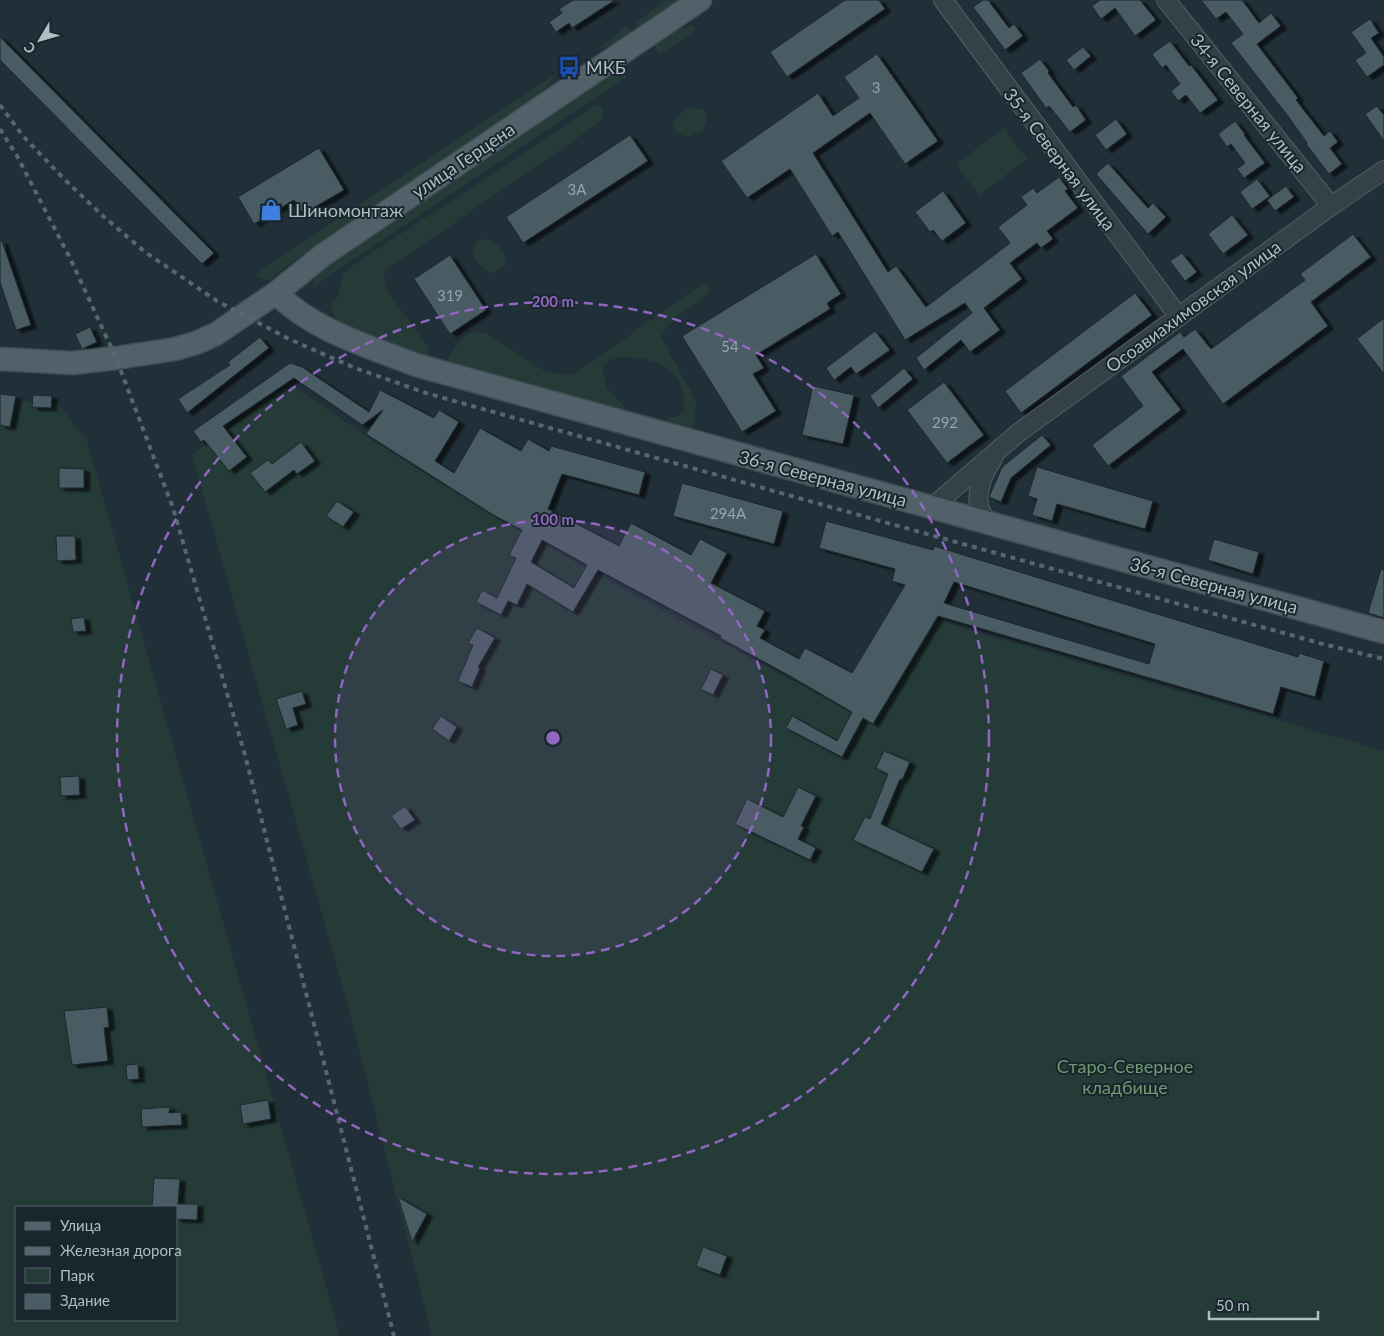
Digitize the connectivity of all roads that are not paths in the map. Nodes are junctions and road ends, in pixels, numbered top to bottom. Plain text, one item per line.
1 (700, 0) edge
2 (943, 0) edge
3 (1166, 0) edge
4 (1384, 170) edge
5 (1332, 206) junction
6 (276, 293) junction
7 (1179, 316) junction
8 (0, 359) edge
9 (1004, 445) junction
10 (930, 508) junction
11 (991, 524) junction
12 (1384, 632) edge

1 - 6 main road, улица Герцена
2 - 7 street, 35-я Северная улица
3 - 5 street, 34-я Северная улица
4 - 5 street, Осоавиахимовская улица
5 - 7 street, Осоавиахимовская улица
6 - 8 main road, улица Герцена
6 - 10 main road, 36-я Северная улица
7 - 9 street, Осоавиахимовская улица
9 - 10 street, Осоавиахимовская улица
9 - 11 street, Осоавиахимовская улица
10 - 11 main road, 36-я Северная улица
11 - 12 main road, 36-я Северная улица

